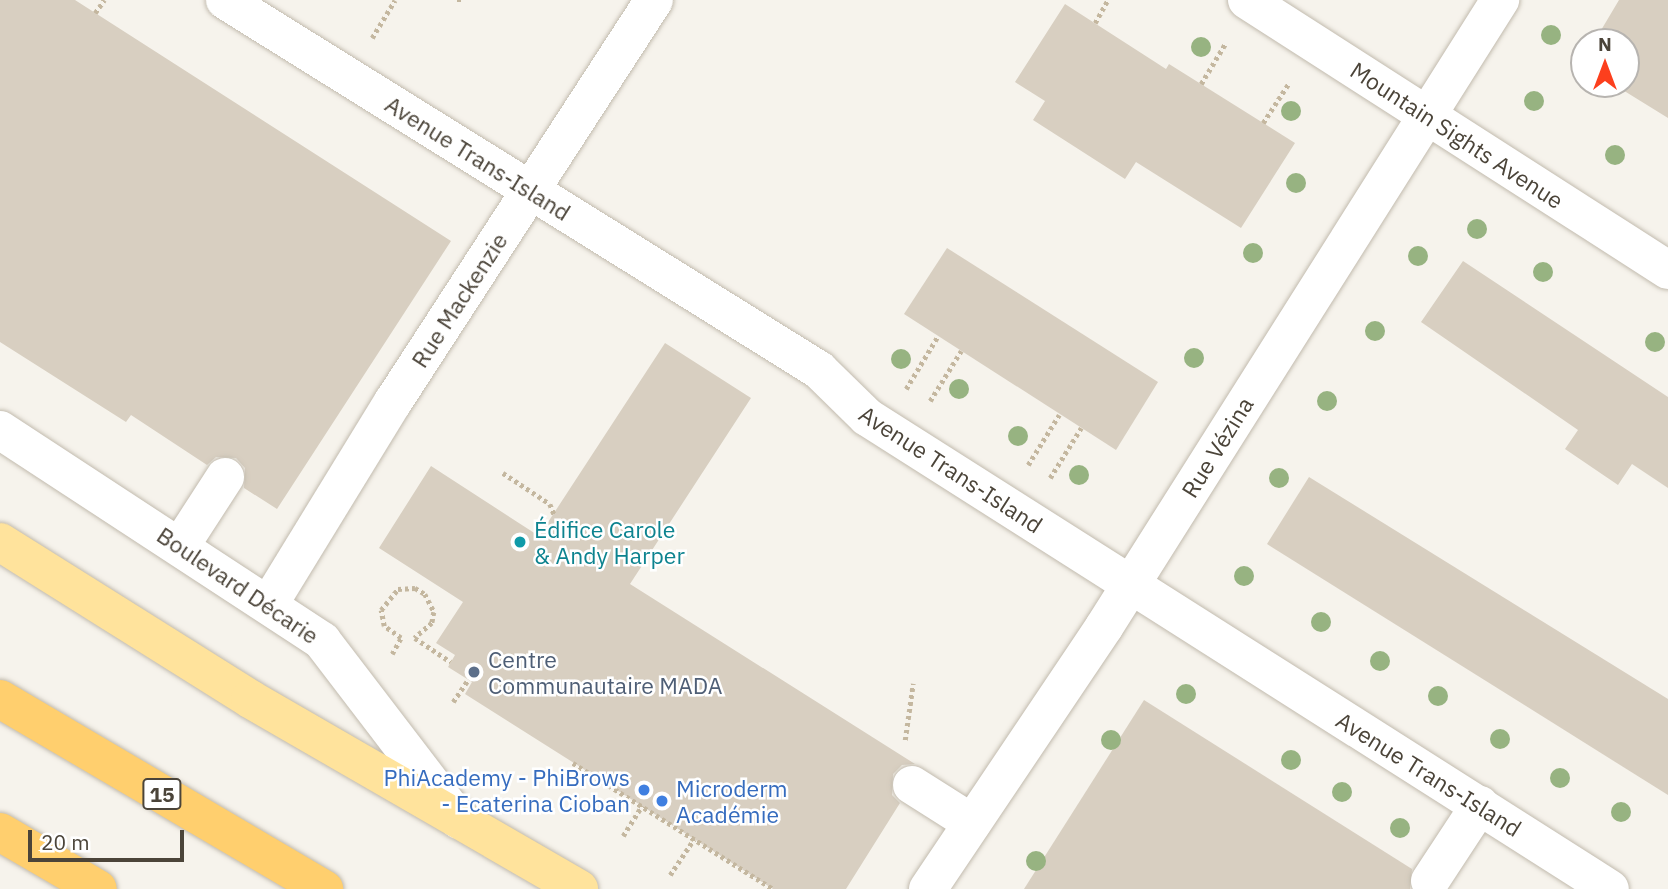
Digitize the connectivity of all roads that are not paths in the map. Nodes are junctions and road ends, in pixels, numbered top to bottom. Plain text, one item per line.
1 (225, 0) edge
2 (654, 0) edge
3 (1247, 0) edge
4 (1500, 0) edge
5 (1427, 115) junction
6 (533, 192) junction
7 (1668, 270) edge
8 (0, 430) edge
9 (225, 477) dead end
10 (0, 542) edge
11 (181, 545) junction
12 (1130, 585) junction
13 (269, 604) junction
14 (0, 699) edge
15 (912, 785) dead end
16 (1479, 805) junction
17 (459, 820) junction
18 (972, 823) junction
19 (0, 832) edge
20 (1430, 881) dead end
21 (98, 889) edge
22 (324, 889) edge
23 (579, 889) edge
24 (928, 889) edge
25 (1611, 889) edge

1 - 6 street, Avenue Trans-Island
2 - 6 street, Rue Mackenzie
3 - 5 street, Mountain Sights Avenue
4 - 5 street, Rue Vézina
5 - 7 street, Mountain Sights Avenue
5 - 12 street, Rue Vézina
6 - 12 street, Avenue Trans-Island
6 - 13 street, Rue Mackenzie
8 - 11 street, Boulevard Décarie
9 - 11 street
10 - 17 main road, Boulevard Décarie
11 - 13 street, Boulevard Décarie
12 - 16 street, Avenue Trans-Island
12 - 18 street, Rue Vézina
13 - 17 street, Boulevard Décarie
14 - 22 highway, 15
15 - 18 street
16 - 20 street
16 - 25 street, Avenue Trans-Island
17 - 23 main road, Boulevard Décarie
18 - 24 street, Rue Vézina
19 - 21 highway

